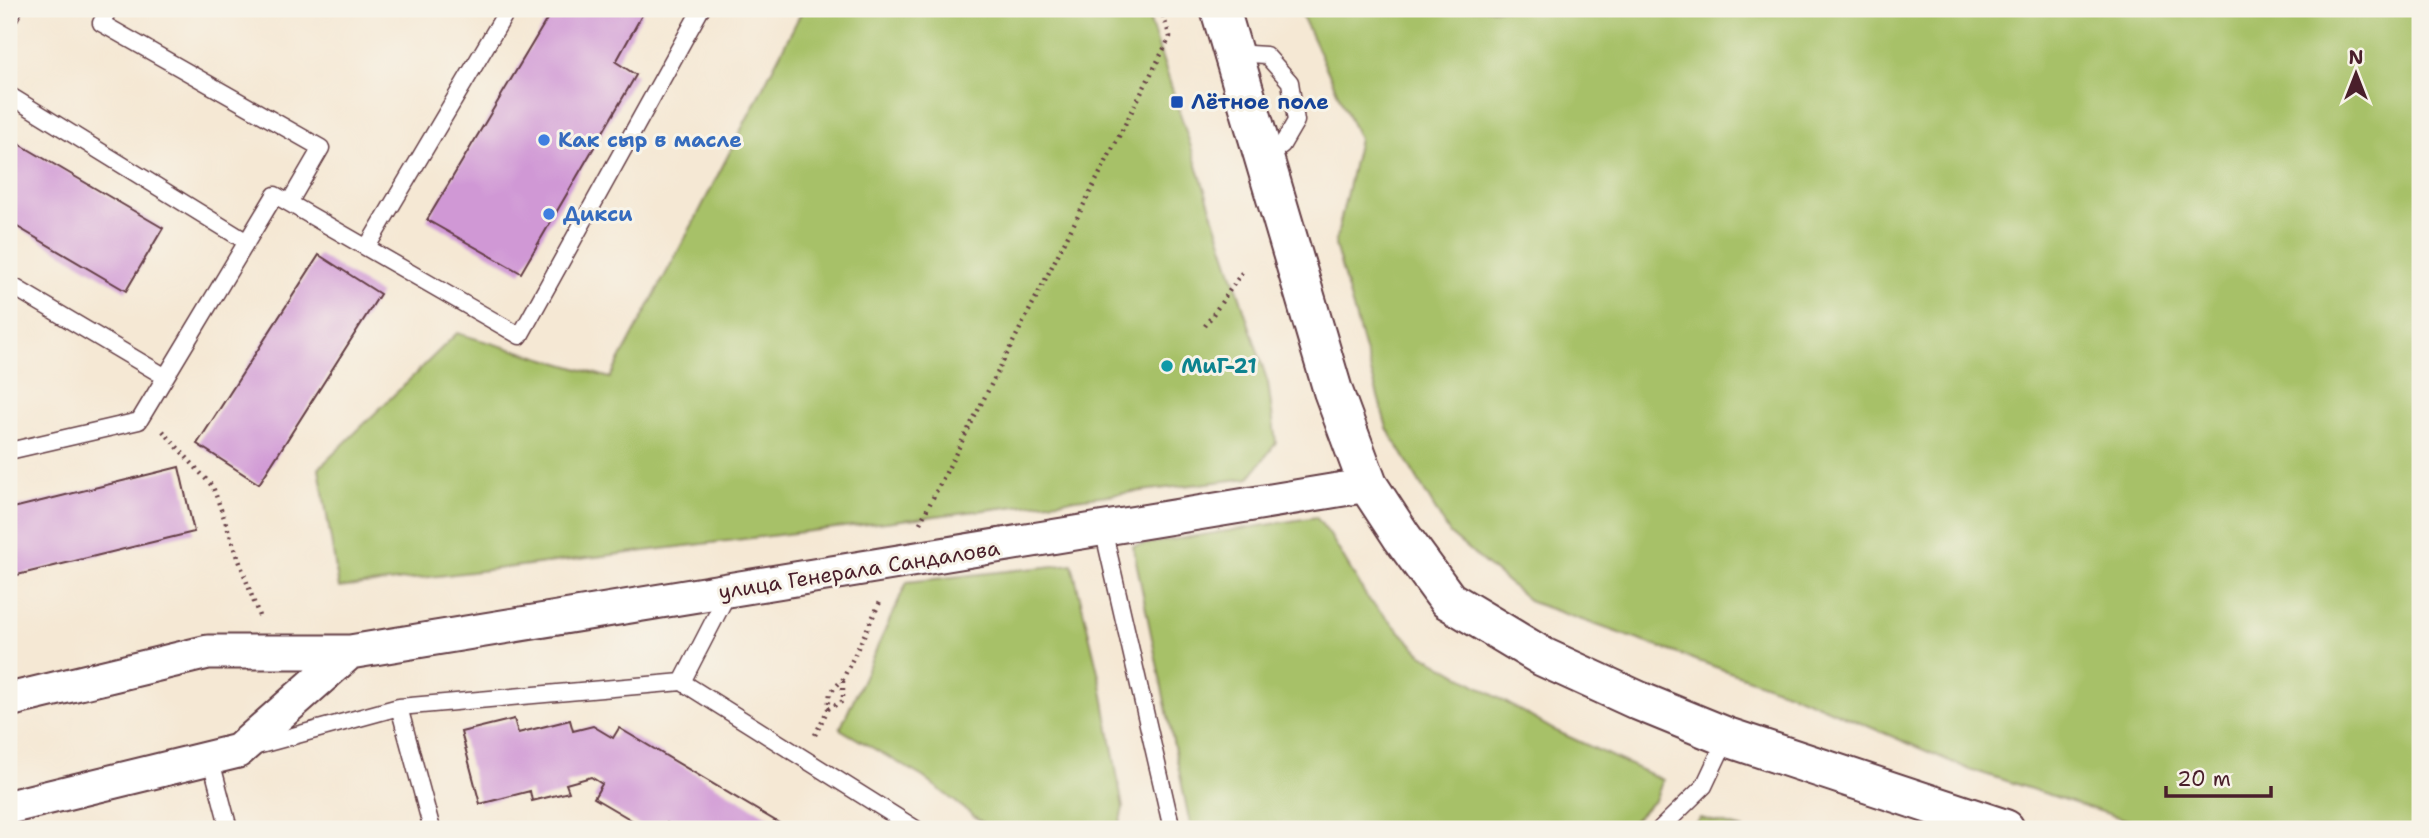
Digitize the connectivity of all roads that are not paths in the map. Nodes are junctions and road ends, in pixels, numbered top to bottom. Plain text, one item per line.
1 (14, 9) edge
2 (109, 9) edge
3 (508, 9) edge
4 (701, 9) edge
5 (1220, 9) edge
6 (9, 18) edge
7 (9, 95) edge
8 (289, 203) junction
9 (247, 242) junction
10 (367, 247) junction
11 (9, 284) edge
12 (164, 376) junction
13 (9, 451) edge
14 (1368, 485) junction
15 (1103, 529) junction
16 (729, 591) junction
17 (350, 652) junction
18 (681, 682) junction
19 (9, 700) edge
20 (399, 707) junction
21 (1727, 737) junction
22 (224, 754) junction
23 (9, 807) edge
24 (229, 829) edge
25 (432, 829) edge
26 (916, 829) edge
27 (1172, 829) edge
28 (1660, 829) edge
29 (2005, 829) edge

1 - 6 lane
2 - 8 lane
3 - 10 lane
4 - 10 lane
5 - 14 street
7 - 9 lane
8 - 9 lane
8 - 10 lane
9 - 12 lane
11 - 12 lane
12 - 13 lane
14 - 15 street, улица Генерала Сандалова
14 - 21 street
15 - 16 street, улица Генерала Сандалова
15 - 27 lane
16 - 17 street, улица Генерала Сандалова
16 - 18 lane
17 - 19 street, улица Генерала Сандалова
17 - 22 street
18 - 20 lane
18 - 26 lane
20 - 22 lane
20 - 25 lane
21 - 28 lane
21 - 29 street
22 - 23 street
22 - 24 lane

